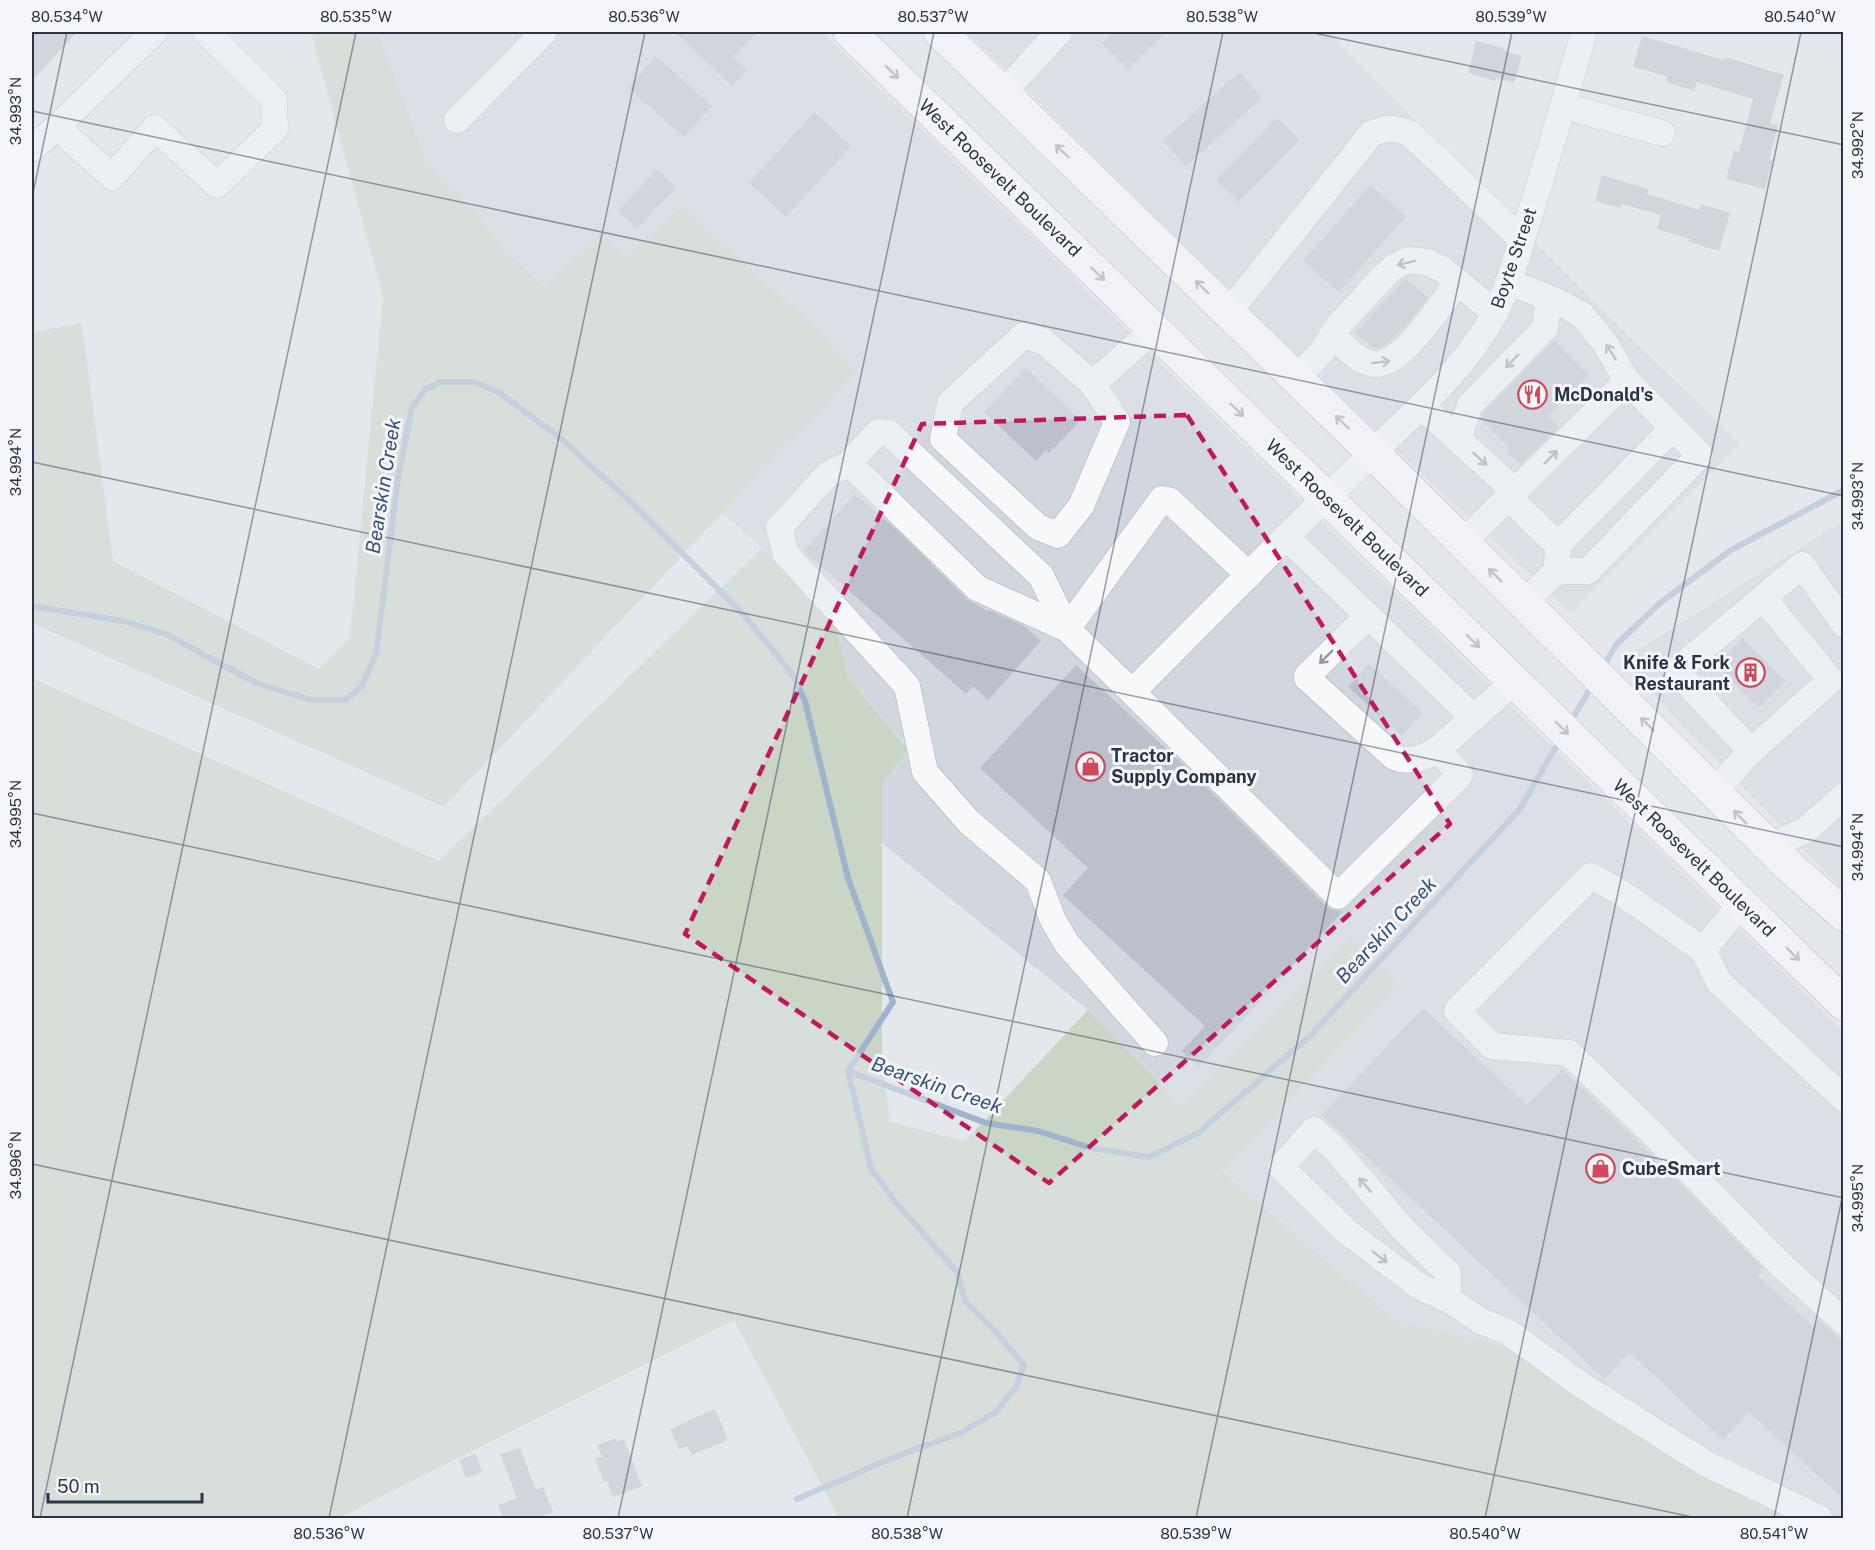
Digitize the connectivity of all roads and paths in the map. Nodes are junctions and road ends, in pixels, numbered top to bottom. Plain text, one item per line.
1 (154, 32) edge
2 (206, 32) edge
3 (544, 32) edge
4 (850, 32) edge
5 (940, 32) edge
6 (1058, 32) edge
7 (1584, 32) edge
8 (1003, 93) junction
9 (1563, 106) junction
10 (457, 120) dead end
11 (57, 127) junction
12 (1662, 133) dead end
13 (32, 150) edge
14 (1522, 240) junction
15 (1458, 282) junction
16 (1509, 282) junction
17 (1545, 296) junction
18 (1228, 313) junction
19 (1495, 313) junction
20 (1590, 326) junction
21 (1545, 328) junction
22 (1154, 329) junction
23 (1332, 335) junction
24 (1296, 378) junction
25 (1627, 381) junction
26 (1093, 384) junction
27 (1421, 406) junction
28 (1673, 428) junction
29 (1458, 439) junction
30 (1373, 453) junction
31 (852, 463) junction
32 (1512, 495) junction
33 (1326, 497) junction
34 (1286, 537) junction
35 (1463, 542) junction
36 (1558, 545) junction
37 (1557, 571) junction
38 (1249, 575) junction
39 (1763, 598) junction
40 (1530, 609) junction
41 (1368, 616) junction
42 (1844, 624) edge
43 (1066, 629) junction
44 (1517, 685) junction
45 (1132, 692) junction
46 (1473, 718) junction
47 (1438, 749) junction
48 (1750, 751) junction
49 (1715, 791) junction
50 (1844, 796) edge
51 (1780, 857) junction
52 (1741, 904) junction
53 (1844, 915) edge
54 (1703, 950) junction
55 (1844, 1004) edge
56 (1155, 1043) dead end
57 (1844, 1099) edge
58 (1448, 1299) junction
59 (1844, 1322) edge
60 (1819, 1518) edge

1 - 11 street
2 - 11 street
3 - 10 street
4 -> 22 highway, West Roosevelt Boulevard
5 - 8 highway
6 - 8 street
7 - 9 street, Boyte Street
18 -> 8 highway
9 - 12 street
9 - 14 street, Boyte Street
11 - 13 street
14 - 16 street, Boyte Street
14 - 18 street
15 - 19 street
15 -> 23 street
23 -> 15 street
16 - 17 street
16 - 19 street, Boyte Street
17 - 20 street
17 - 21 street
18 - 24 highway
19 - 27 street, Boyte Street
20 - 21 street
25 -> 20 street
21 -> 29 street
22 - 26 street
22 -> 33 highway, West Roosevelt Boulevard
23 - 24 street
30 -> 24 highway
25 - 28 street
32 -> 25 street
26 - 26 street
27 - 29 street
27 - 30 street, Boyte Street
28 - 36 street
28 - 37 street
29 -> 32 street
30 - 33 street, Boyte Street
30 - 35 highway
31 - 43 street
31 - 43 street
31 - 56 street
32 - 35 street
32 - 36 street
33 - 34 street, Boyte Street
33 -> 44 highway, West Roosevelt Boulevard
34 - 38 street, Boyte Street
34 - 41 street
40 -> 35 highway
36 - 37 street
37 - 40 street
38 - 43 street
38 - 45 street, Boyte Street
39 - 42 street
39 - 48 street
39 - 48 street
49 -> 40 highway
41 - 46 street
41 -> 47 street
43 - 45 street
44 - 46 street
44 -> 52 highway, West Roosevelt Boulevard
45 - 47 street
46 - 47 street
48 - 49 street
51 -> 49 highway
50 - 51 street
51 - 53 highway
52 - 54 street
52 -> 55 highway, West Roosevelt Boulevard
54 - 57 street
54 - 59 street
58 -> 58 street
58 - 60 street

